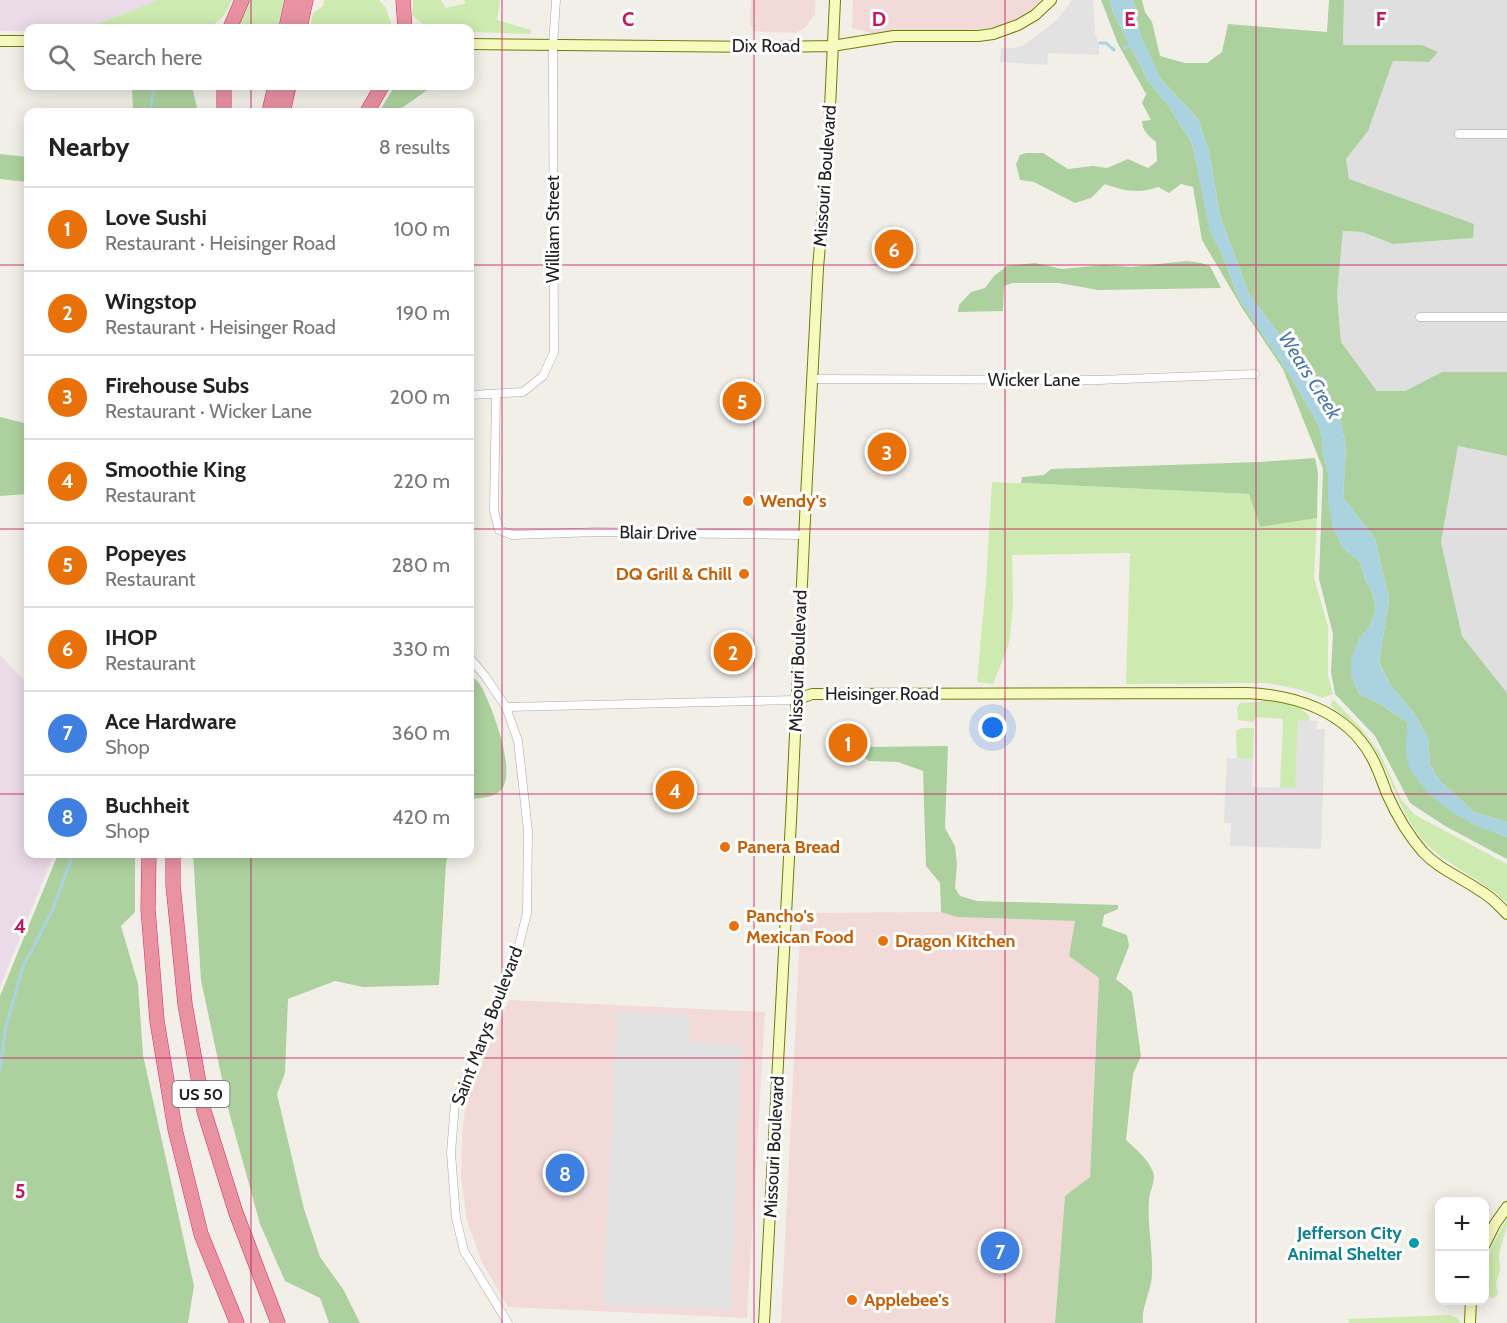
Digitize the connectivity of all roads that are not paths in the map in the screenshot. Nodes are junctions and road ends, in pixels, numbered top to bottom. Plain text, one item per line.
1 (242, 0) edge
2 (292, 0) edge
3 (306, 0) edge
4 (403, 0) edge
5 (556, 0) edge
6 (835, 0) edge
7 (1052, 0) edge
8 (232, 24) edge
9 (287, 24) edge
10 (301, 24) edge
11 (405, 24) edge
12 (0, 41) edge
13 (24, 41) edge
14 (474, 44) edge
15 (553, 46) junction
16 (832, 46) junction
17 (224, 90) edge
18 (274, 90) edge
19 (288, 90) edge
20 (380, 90) edge
21 (224, 108) edge
22 (270, 108) edge
23 (285, 108) edge
24 (369, 108) edge
25 (1459, 134) dead end
26 (1507, 134) edge
27 (1420, 317) dead end
28 (1507, 317) edge
29 (1255, 374) dead end
30 (812, 379) junction
31 (496, 394) junction
32 (474, 395) edge
33 (804, 535) junction
34 (474, 663) edge
35 (796, 700) junction
36 (506, 707) junction
37 (149, 858) edge
38 (173, 858) edge
39 (1507, 914) edge
40 (1507, 1206) edge
41 (1489, 1237) edge
42 (1471, 1305) edge
43 (237, 1323) edge
44 (278, 1323) edge
45 (508, 1323) edge
46 (764, 1323) edge
47 (1470, 1323) edge

1 - 8 highway
2 - 9 highway
3 - 10 highway
4 - 11 highway
5 - 15 street, William Street
6 - 16 main road, Missouri Boulevard
7 - 16 main road, Dix Road
12 - 13 main road
14 - 15 main road, Dix Road
15 - 16 main road, Dix Road
15 - 31 street, William Street
16 - 30 main road, Missouri Boulevard
17 - 21 highway
18 - 22 highway
19 - 23 highway
20 - 24 highway
25 - 26 street
27 - 28 street
29 - 30 street, Wicker Lane
30 - 33 main road, Missouri Boulevard
31 - 32 street, William Street
31 - 33 street, Blair Drive
33 - 35 main road, Missouri Boulevard
34 - 36 street, Saint Marys Boulevard
35 - 36 street, Heisinger Road
35 - 39 main road, Heisinger Road
35 - 46 main road, Missouri Boulevard
36 - 45 street, Saint Marys Boulevard
37 - 43 highway, US 50
38 - 44 highway, US 50
40 - 41 main road
42 - 47 main road

